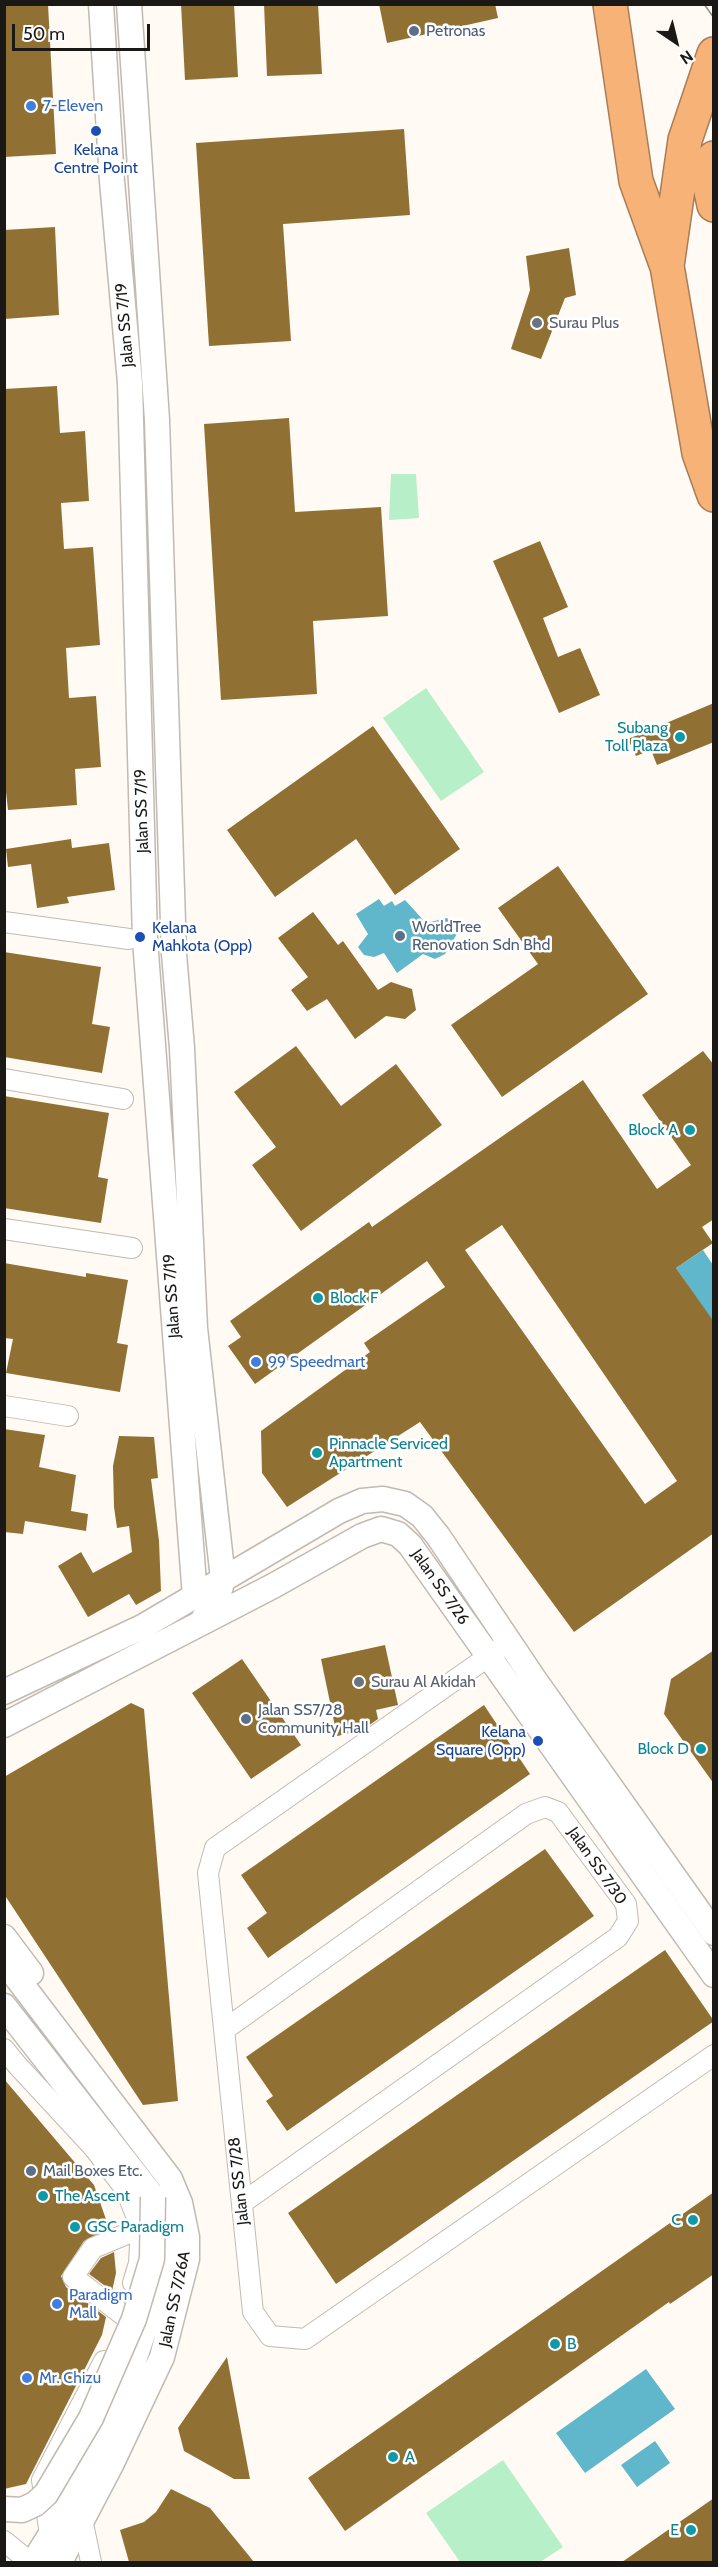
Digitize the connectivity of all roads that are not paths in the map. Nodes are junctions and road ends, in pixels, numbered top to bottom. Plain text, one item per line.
1 (102, 4) edge
2 (129, 4) edge
3 (610, 4) edge
4 (714, 54) edge
5 (714, 158) edge
6 (714, 205) edge
7 (667, 266) junction
8 (714, 495) edge
9 (4, 922) edge
10 (129, 939) dead end
11 (4, 1079) edge
12 (123, 1099) dead end
13 (4, 1229) edge
14 (132, 1248) dead end
15 (4, 1406) edge
16 (68, 1416) dead end
17 (223, 1580) junction
18 (204, 1600) junction
19 (239, 1604) junction
20 (201, 1623) junction
21 (509, 1642) junction
22 (489, 1656) junction
23 (4, 1692) edge
24 (4, 1725) edge
25 (714, 1933) edge
26 (4, 1937) edge
27 (4, 1961) edge
28 (714, 1976) edge
29 (4, 2006) edge
30 (224, 2030) junction
31 (4, 2049) edge
32 (39, 2051) junction
33 (714, 2055) edge
34 (18, 2067) junction
35 (139, 2140) junction
36 (153, 2197) junction
37 (242, 2203) junction
38 (141, 2228) junction
39 (123, 2315) junction
40 (4, 2509) edge
41 (81, 2519) junction
42 (4, 2541) edge
43 (50, 2552) edge
44 (92, 2562) edge

1 - 18 street, Jalan SS 7/19
2 - 17 street, Jalan SS 7/19
3 - 7 highway
4 - 7 highway
5 - 6 highway
7 - 8 highway
9 - 10 street
11 - 12 street
13 - 14 street
15 - 16 street
17 - 18 street, Jalan SS 7/19
17 - 21 street, Jalan SS 7/26
18 - 19 street
18 - 20 street, Jalan SS 7/19
18 - 23 street
19 - 20 street, Jalan SS 7/26
19 - 22 street, Jalan SS 7/26
20 - 24 street, Jalan SS 7/26
21 - 22 street, Jalan SS 7/28
21 - 25 street, Jalan SS 7/26
22 - 28 street, Jalan SS 7/26
22 - 30 street, Jalan SS 7/28
26 - 35 street
27 - 35 street, Jalan SS 7/26A
29 - 32 street, Jalan SS 7/26A
30 - 37 street, Jalan SS 7/28
30 - 37 street, Jalan SS 7/30
31 - 34 street
32 - 34 street
32 - 36 street, Jalan SS 7/26A
33 - 37 street, Jalan SS 7/28
34 - 38 street
35 - 41 street, Jalan SS 7/26A
36 - 40 street, bridge
36 - 43 street, Jalan SS 7/26A
38 - 39 street
38 - 39 street
39 - 43 street
41 - 43 street, Jalan SS 7/26A
41 - 44 street
42 - 43 street

